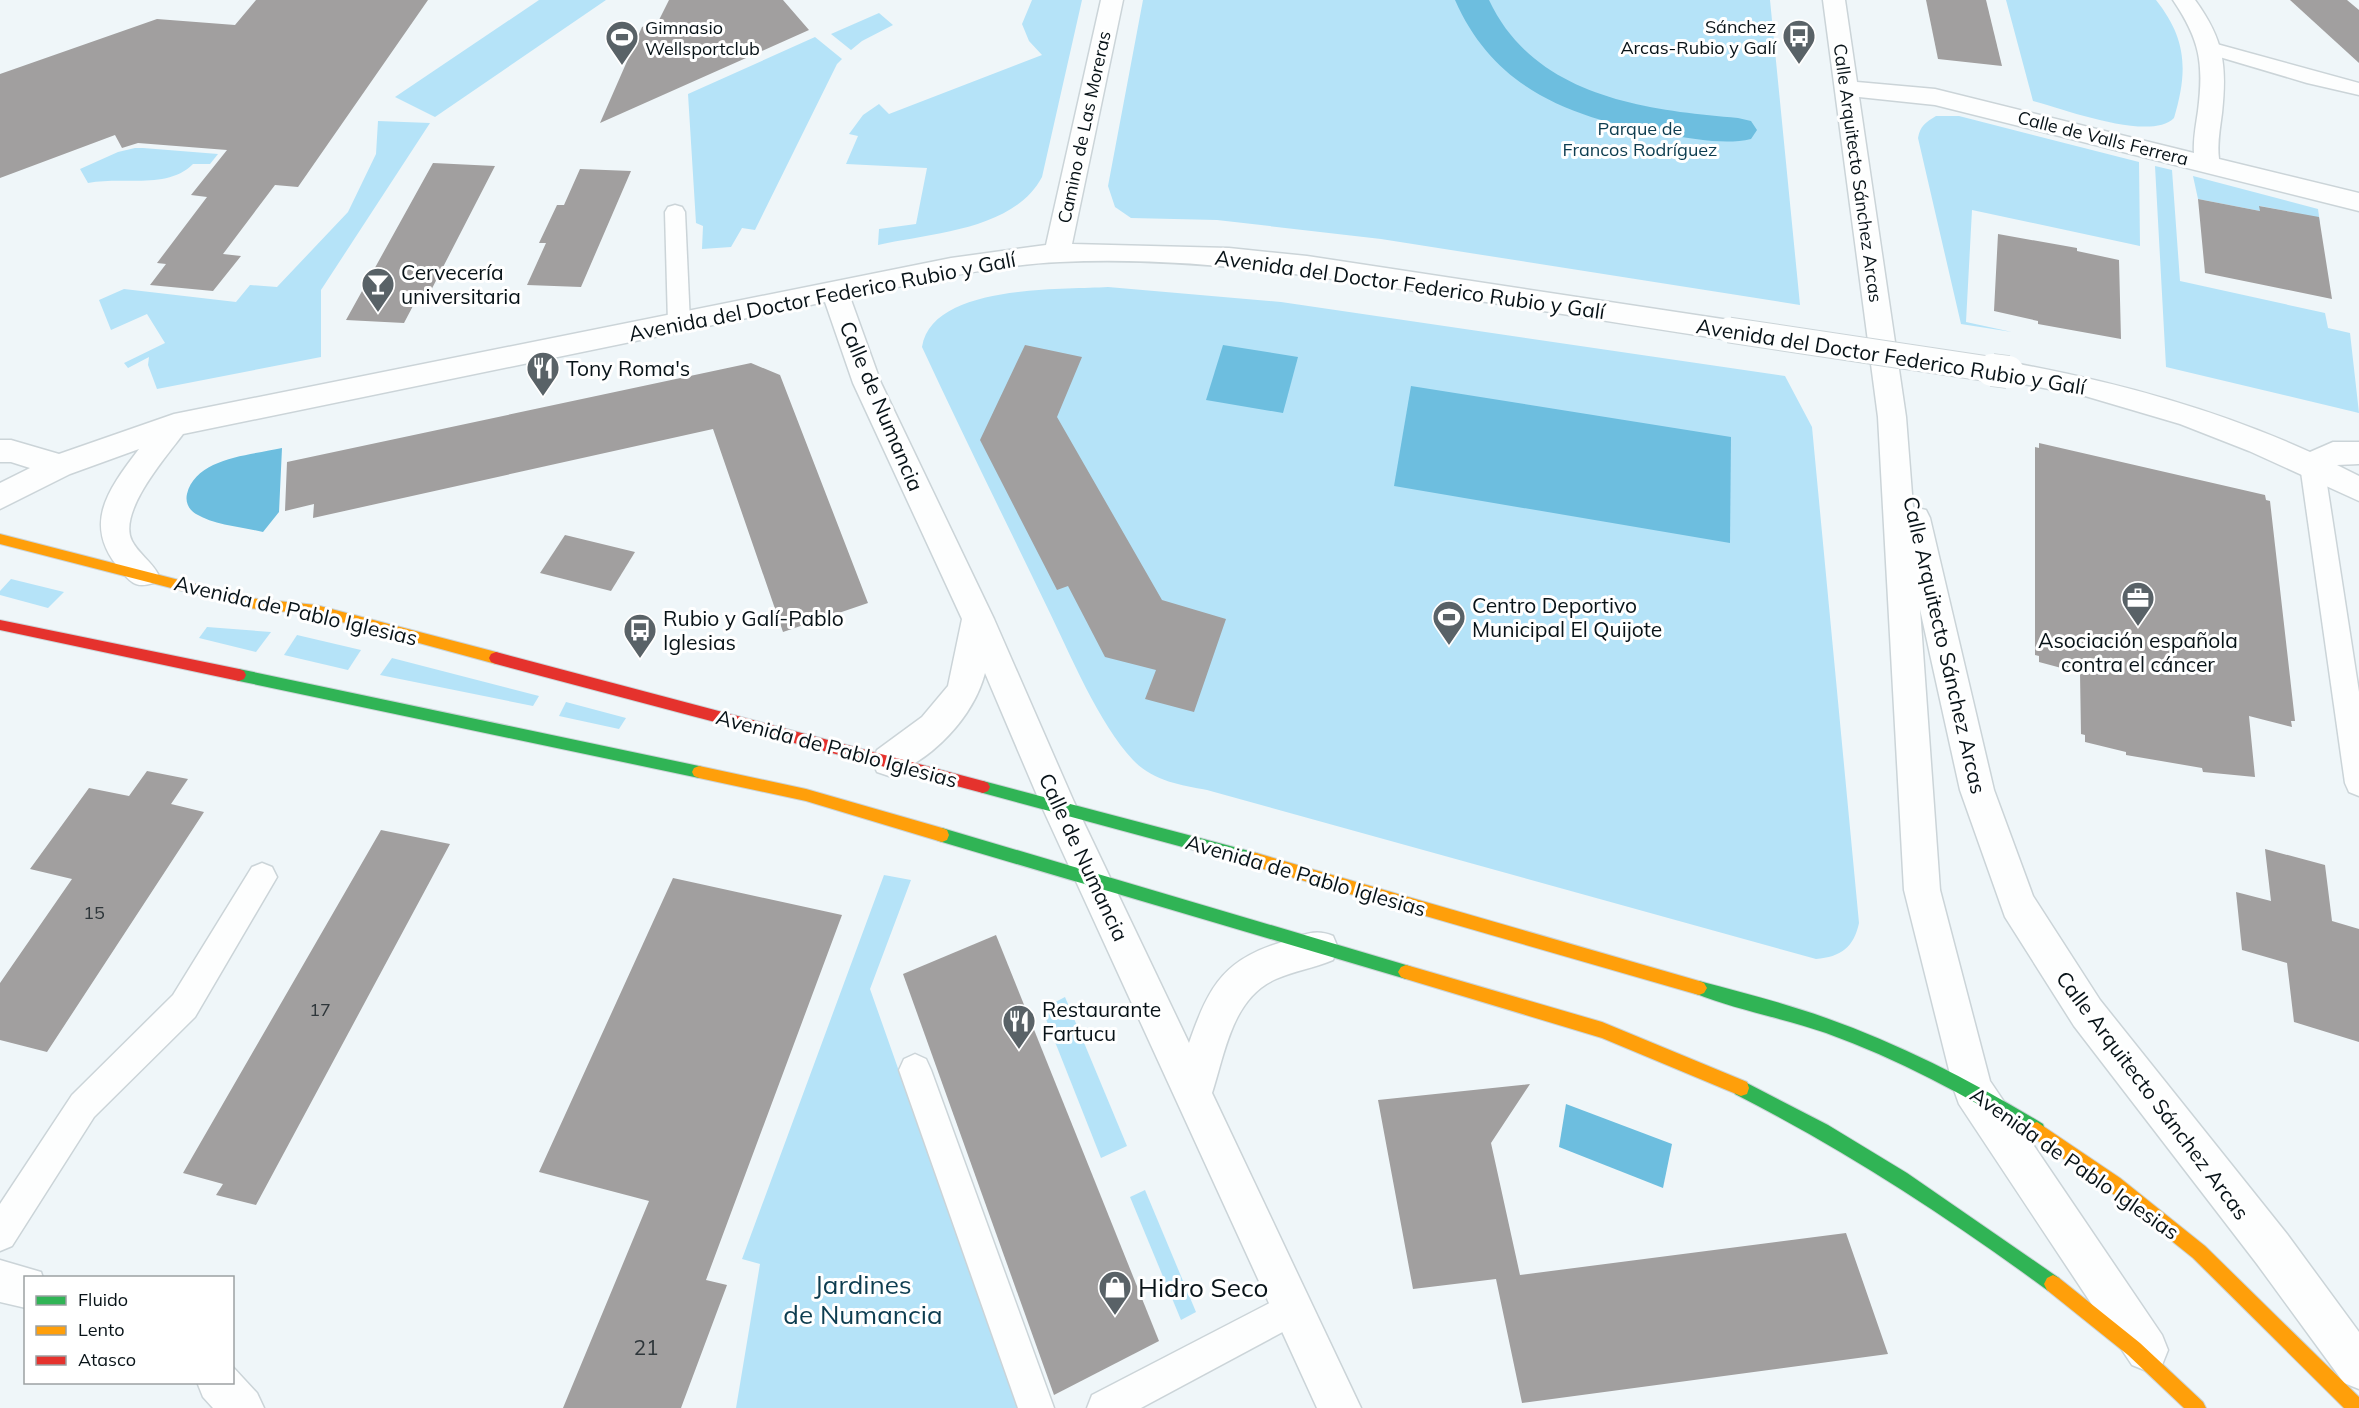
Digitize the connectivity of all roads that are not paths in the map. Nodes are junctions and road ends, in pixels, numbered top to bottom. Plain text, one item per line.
1 (1112, 0) edge
2 (1834, 0) edge
3 (2184, 0) edge
4 (2213, 49) junction
5 (1845, 88) junction
6 (2359, 89) edge
7 (2208, 164) junction
8 (2359, 202) edge
9 (675, 212) dead end
10 (1057, 254) junction
11 (834, 290) junction
12 (679, 322) junction
13 (1892, 417) junction
14 (174, 425) junction
15 (0, 451) edge
16 (2359, 453) edge
17 (2312, 465) junction
18 (60, 466) junction
19 (2359, 489) edge
20 (0, 497) edge
21 (0, 539) edge
22 (142, 574) junction
23 (978, 619) junction
24 (0, 625) edge
25 (889, 761) junction
26 (2359, 783) edge
27 (1059, 807) junction
28 (262, 877) dead end
29 (1096, 882) junction
30 (1320, 948) junction
31 (915, 1070) dead end
32 (1973, 1090) junction
33 (1193, 1092) junction
34 (0, 1234) edge
35 (0, 1281) edge
36 (24, 1287) edge
37 (1293, 1308) junction
38 (2359, 1368) edge
39 (2163, 1373) junction
40 (219, 1384) edge
41 (242, 1408) edge
42 (1036, 1408) edge
43 (1106, 1408) edge
44 (1339, 1408) edge
45 (2197, 1408) edge
46 (2357, 1408) edge

1 - 10 street, Camino de Las Moreras
2 - 5 street, Calle Arquitecto Sánchez Arcas
3 - 4 street
4 - 6 lane
4 - 7 street
5 - 7 street, Calle de Valls Ferrera
5 - 13 street, Calle Arquitecto Sánchez Arcas
7 - 8 street, Calle de Valls Ferrera
9 - 12 lane
10 - 11 street, Avenida del Doctor Federico Rubio y Galí
10 - 17 street, Avenida del Doctor Federico Rubio y Galí, bridge
11 - 12 street, Avenida del Doctor Federico Rubio y Galí
11 - 23 street, Calle de Numancia
12 - 14 street, Avenida del Doctor Federico Rubio y Galí
13 - 32 street, Calle Arquitecto Sánchez Arcas
13 - 38 street, Calle Arquitecto Sánchez Arcas
14 - 18 street, Avenida del Doctor Federico Rubio y Galí
14 - 22 street
15 - 18 street
16 - 17 street
17 - 19 street, Avenida del Doctor Federico Rubio y Galí
17 - 26 lane
18 - 20 street, Avenida del Doctor Federico Rubio y Galí
21 - 22 street, Avenida de Pablo Iglesias
22 - 25 street, Avenida de Pablo Iglesias
23 - 25 street
23 - 27 street, Calle de Numancia
24 - 29 street
25 - 27 street, Avenida de Pablo Iglesias
27 - 29 street, Calle de Numancia
27 - 32 street, Avenida de Pablo Iglesias
28 - 34 lane
29 - 30 street
29 - 33 street, Calle de Numancia
30 - 33 street
30 - 39 street
31 - 42 lane
32 - 39 street, Calle Arquitecto Sánchez Arcas
32 - 46 street, Avenida de Pablo Iglesias
33 - 37 street, Calle de Numancia
35 - 36 street
37 - 43 lane
37 - 44 street, Calle de Numancia
39 - 45 street
40 - 41 street

